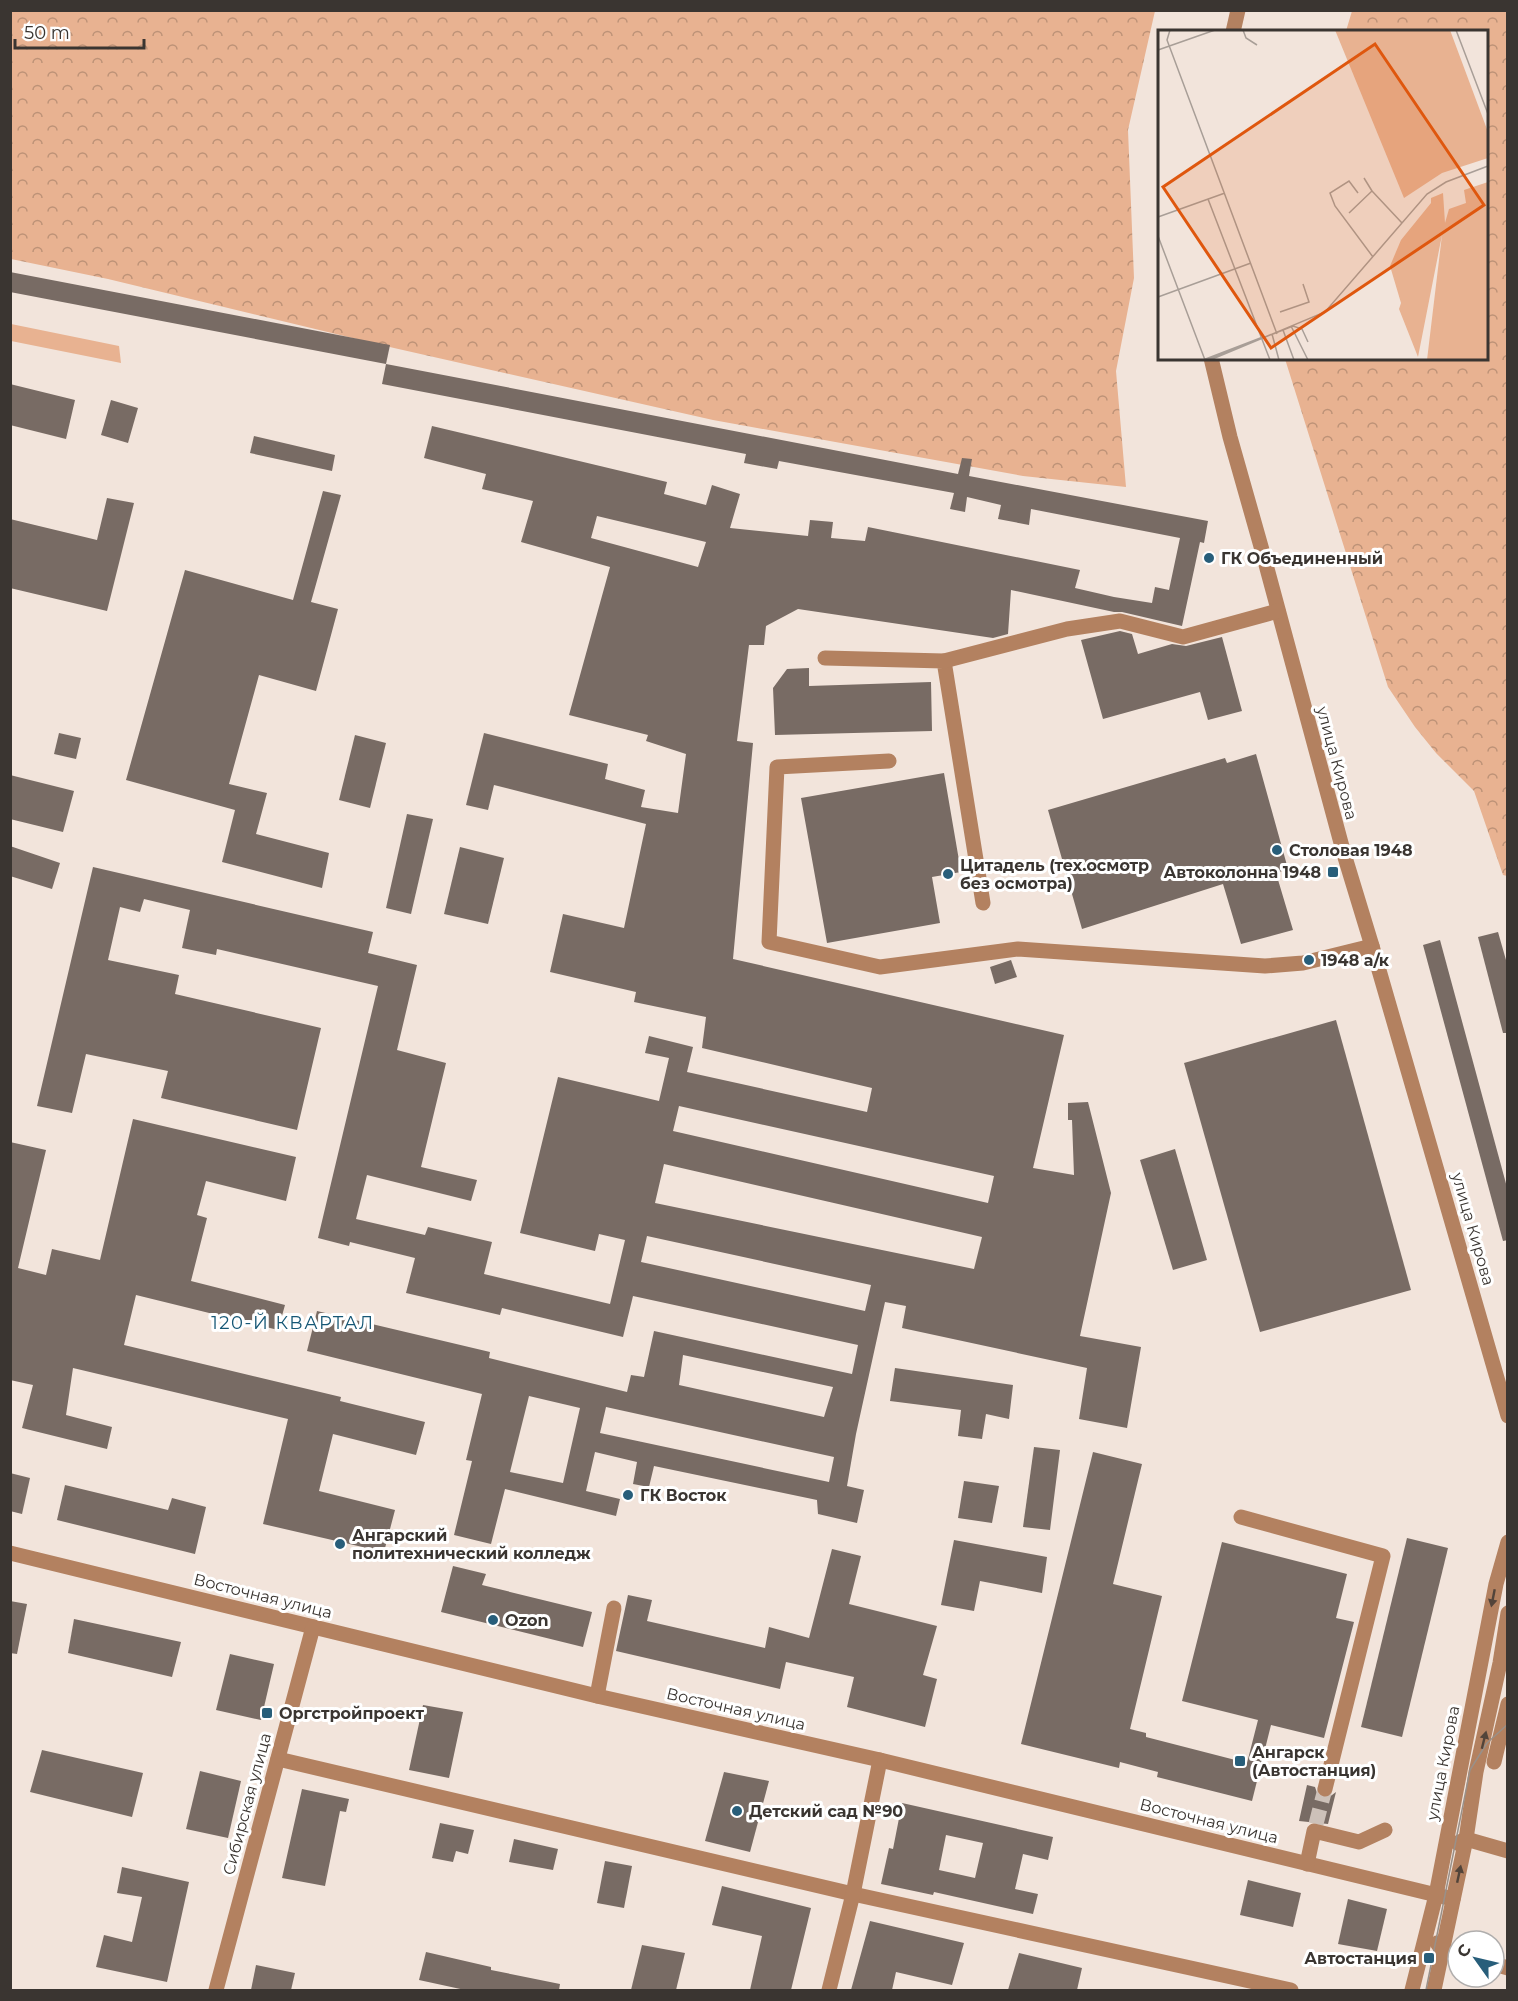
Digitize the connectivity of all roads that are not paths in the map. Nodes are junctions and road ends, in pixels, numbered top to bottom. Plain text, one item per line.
1 (1238, 10) edge
2 (1233, 30) edge
3 (1212, 360) edge
4 (1278, 611) junction
5 (825, 658) dead end
6 (944, 661) junction
7 (889, 761) dead end
8 (983, 903) dead end
9 (1372, 946) junction
10 (1508, 1416) edge
11 (1241, 1517) dead end
12 (1508, 1542) edge
13 (10, 1553) edge
14 (614, 1608) dead end
15 (1508, 1613) edge
16 (313, 1627) junction
17 (597, 1696) junction
18 (1508, 1704) edge
19 (278, 1759) junction
20 (880, 1760) junction
21 (1501, 1763) edge
22 (1476, 1772) junction
23 (1459, 1776) junction
24 (1325, 1789) tunnel mouth
25 (1385, 1830) dead end
26 (1466, 1839) junction
27 (1444, 1850) junction
28 (1508, 1851) edge
29 (1307, 1864) junction
30 (853, 1894) junction
31 (1436, 1895) junction
32 (1453, 1899) junction
33 (1427, 1931) junction
34 (1442, 1950) junction
35 (1446, 1951) edge
36 (216, 1990) edge
37 (829, 1990) edge
38 (1291, 1990) edge
39 (1413, 1990) edge
40 (1434, 1990) edge

1 - 2 street
3 - 4 street, улица Кирова
4 - 6 street
4 - 9 street, улица Кирова
5 - 6 street
6 - 8 street
7 - 9 street
9 - 10 street, улица Кирова
11 - 24 street
12 -> 23 street, улица Кирова
13 - 16 street, Восточная улица
14 - 17 street
22 -> 15 street
16 - 17 street, Восточная улица
16 - 19 street, Сибирская улица
17 - 20 street, Восточная улица
18 - 21 street
19 - 30 street
19 - 36 street, Сибирская улица
20 - 29 street, Восточная улица
20 - 30 street
21 - 22 street
22 - 23 street
22 - 26 street
23 - 27 street, улица Кирова
25 - 29 street
26 - 27 street
26 - 28 street
32 -> 26 street
27 - 31 street, улица Кирова
29 - 31 street, Восточная улица
30 - 37 street
30 - 38 street
31 - 32 street, Восточная улица
31 - 33 street, улица Кирова
32 - 34 street
33 - 34 street
33 - 39 street, улица Кирова
34 - 35 street
34 - 40 street

